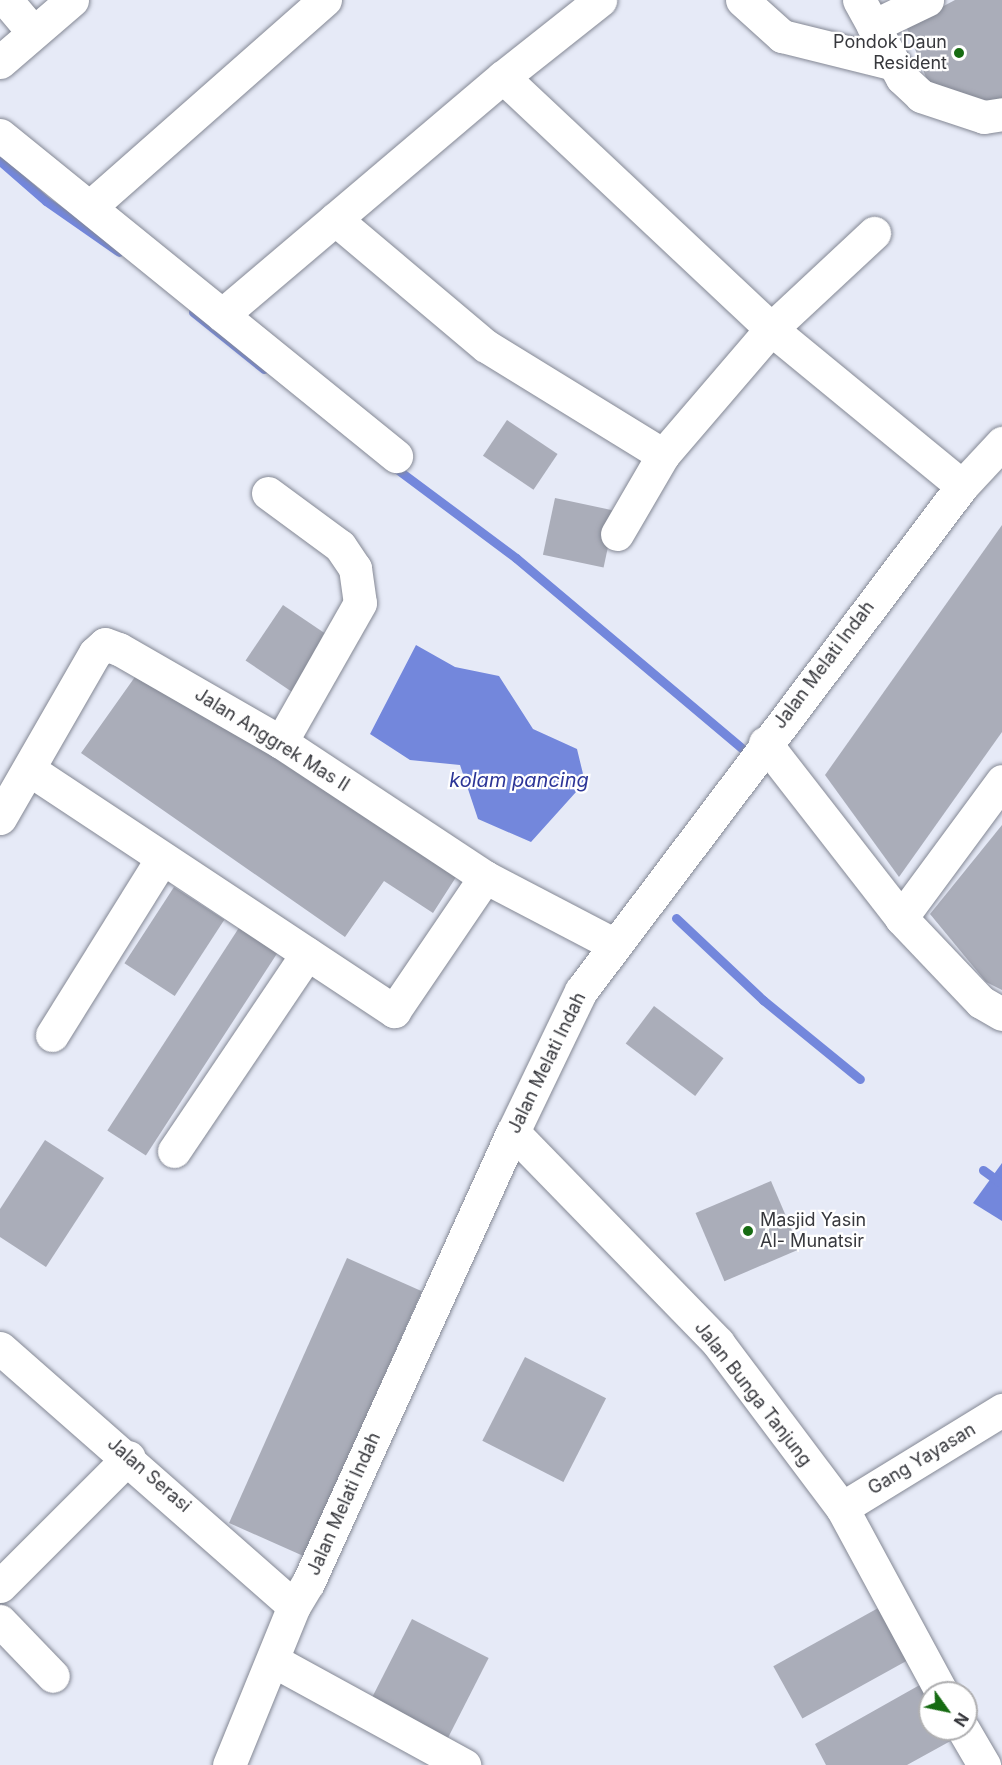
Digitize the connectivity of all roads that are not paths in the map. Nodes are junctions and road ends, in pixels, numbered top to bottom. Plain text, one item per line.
1 (6, 0) edge
2 (72, 0) edge
3 (325, 0) edge
4 (600, 0) edge
5 (742, 0) edge
6 (927, 0) edge
7 (866, 13) edge
8 (33, 32) junction
9 (0, 62) edge
10 (895, 64) junction
11 (503, 77) junction
12 (1002, 114) edge
13 (0, 135) edge
14 (91, 206) junction
15 (335, 219) junction
16 (874, 233) dead end
17 (222, 315) junction
18 (771, 329) junction
19 (1002, 443) edge
20 (663, 455) junction
21 (396, 456) dead end
22 (962, 486) junction
23 (268, 494) dead end
24 (618, 534) dead end
25 (281, 742) junction
26 (765, 743) junction
27 (30, 770) junction
28 (1002, 781) edge
29 (0, 818) edge
30 (162, 858) junction
31 (485, 877) junction
32 (901, 918) junction
33 (614, 944) junction
34 (307, 954) junction
35 (1002, 1014) edge
36 (52, 1035) dead end
37 (513, 1132) junction
38 (174, 1151) dead end
39 (0, 1348) edge
40 (1002, 1410) edge
41 (129, 1457) junction
42 (842, 1508) junction
43 (0, 1586) edge
44 (294, 1606) junction
45 (0, 1621) edge
46 (274, 1661) junction
47 (53, 1676) dead end
48 (936, 1681) edge
49 (970, 1741) edge
50 (229, 1765) edge
51 (464, 1765) edge
52 (984, 1765) edge

1 - 8 street
2 - 8 street
3 - 14 street
4 - 11 street
5 - 10 street
6 - 7 street
7 - 10 street
8 - 9 street
10 - 12 street
11 - 15 street
11 - 18 street
13 - 14 street
14 - 17 street
15 - 17 street
15 - 20 street
16 - 18 street
17 - 21 street
18 - 20 street
18 - 22 street
19 - 22 street, Jalan Melati Indah
20 - 24 street
22 - 26 street, Jalan Melati Indah
23 - 25 street
25 - 27 street, Jalan Anggrek Mas II
25 - 31 street, Jalan Anggrek Mas II
26 - 32 street
26 - 33 street, Jalan Melati Indah
27 - 29 street, Jalan Anggrek Mas II
27 - 30 street
28 - 32 street
30 - 34 street
30 - 36 street
31 - 33 street, Jalan Anggrek Mas II
31 - 34 street
32 - 35 street
33 - 37 street, Jalan Melati Indah
34 - 38 street
37 - 42 street, Jalan Bunga Tanjung
37 - 44 street, Jalan Melati Indah
39 - 41 street, Jalan Serasi
40 - 42 street, Gang Yayasan
41 - 43 street
41 - 44 street, Jalan Serasi
42 - 48 street, Jalan Bunga Tanjung
44 - 46 street, Jalan Melati Indah
45 - 47 street
46 - 50 street, Jalan Melati Indah
46 - 51 street
49 - 52 street

